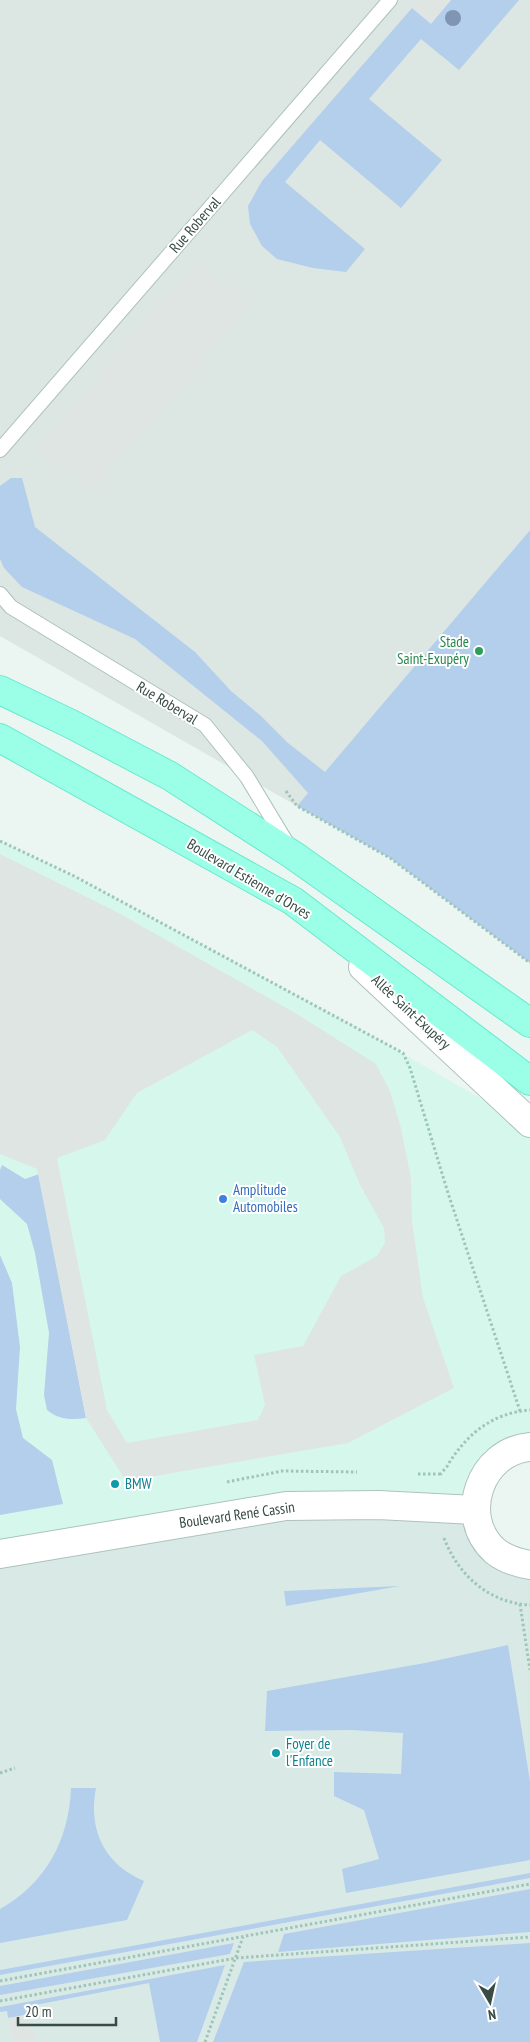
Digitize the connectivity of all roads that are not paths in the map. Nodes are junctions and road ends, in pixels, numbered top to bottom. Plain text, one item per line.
1 (390, 0) edge
2 (0, 450) edge
3 (0, 594) edge
4 (0, 690) edge
5 (0, 738) edge
6 (293, 855) junction
7 (293, 901) junction
8 (530, 1023) edge
9 (530, 1080) edge
10 (530, 1122) edge
11 (530, 1447) edge
12 (475, 1510) junction
13 (0, 1554) edge
14 (530, 1565) edge

1 - 2 lane, Rue Roberval
3 - 6 lane, Rue Roberval
4 - 6 main road
5 - 7 main road, Boulevard Estienne d'Orves
6 - 8 main road
7 - 9 main road, Boulevard Estienne d'Orves
7 - 10 street, Allée Saint-Exupéry
11 - 12 street
12 - 13 street, Boulevard René Cassin
12 - 14 street

